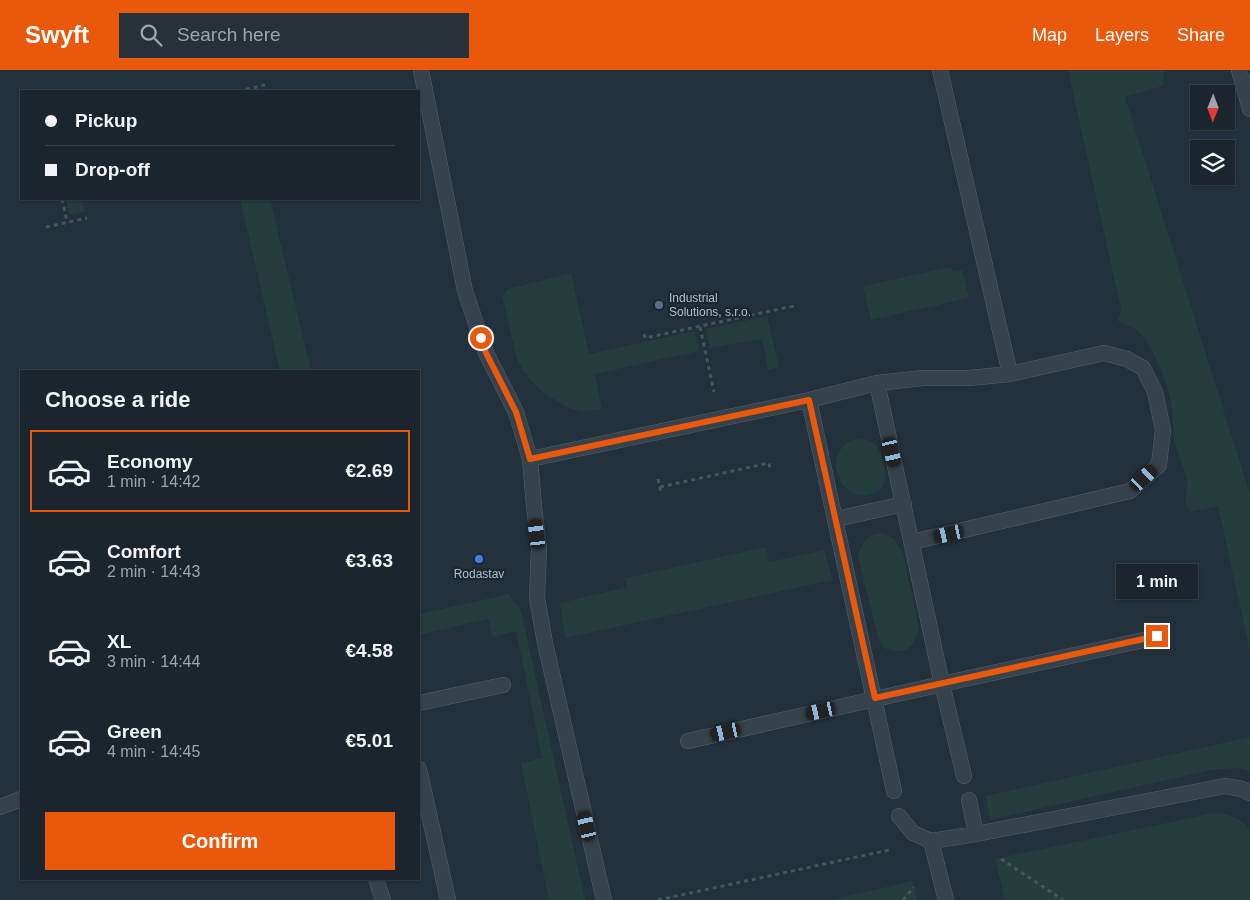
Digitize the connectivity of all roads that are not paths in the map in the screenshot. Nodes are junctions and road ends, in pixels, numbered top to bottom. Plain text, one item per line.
1 (422, 70) edge
2 (940, 70) edge
3 (1239, 70) edge
4 (1250, 109) edge
5 (1010, 374) junction
6 (877, 383) junction
7 (809, 400) junction
8 (530, 459) junction
9 (904, 504) junction
10 (836, 519) junction
11 (912, 542) junction
12 (1157, 636) dead end
13 (942, 684) junction
14 (503, 685) dead end
15 (875, 698) junction
16 (420, 703) edge
17 (688, 741) dead end
18 (420, 774) edge
19 (964, 776) dead end
20 (894, 791) dead end
21 (1250, 792) edge
22 (20, 799) edge
23 (969, 800) dead end
24 (0, 806) edge
25 (900, 816) dead end
26 (974, 835) junction
27 (931, 841) junction
28 (376, 880) edge
29 (383, 900) edge
30 (448, 900) edge
31 (604, 900) edge
32 (946, 900) edge

1 - 8 lane
2 - 5 lane
3 - 4 lane
5 - 6 lane
5 - 11 lane
6 - 7 lane
6 - 9 lane
7 - 8 lane
7 - 10 lane
8 - 31 lane
9 - 10 lane
9 - 11 lane
10 - 15 lane
11 - 13 lane
12 - 13 lane
13 - 15 lane
13 - 19 lane
14 - 16 lane
15 - 17 lane
15 - 20 lane
18 - 30 lane
21 - 26 lane
22 - 24 lane
23 - 26 lane
25 - 27 lane
26 - 27 lane
27 - 32 lane
28 - 29 lane

